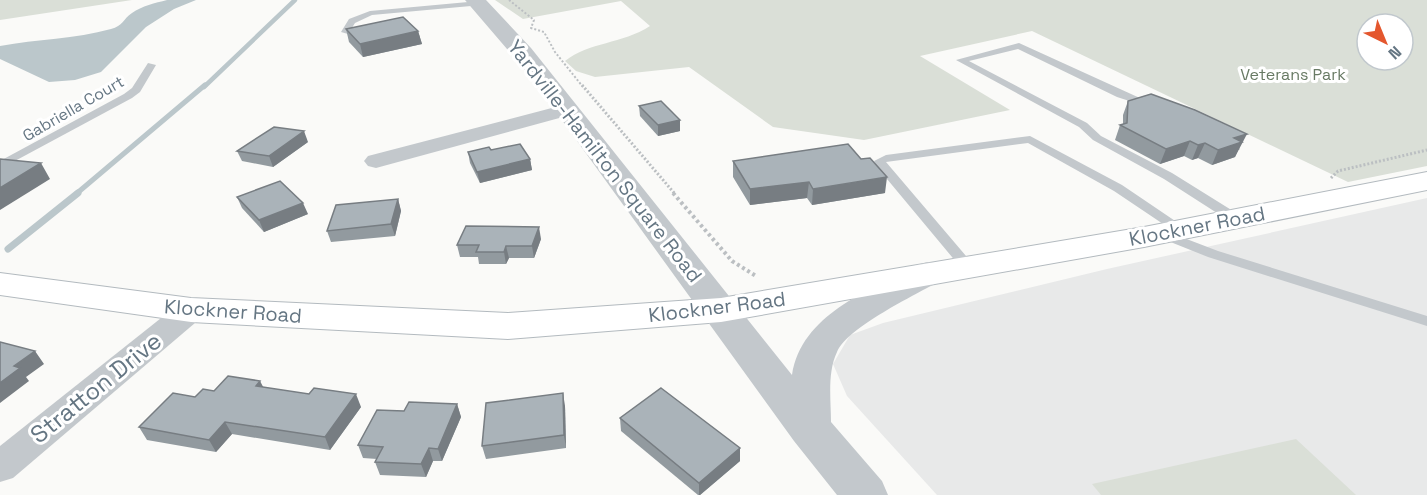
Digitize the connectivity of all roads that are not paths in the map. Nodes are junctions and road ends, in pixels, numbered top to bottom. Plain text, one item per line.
1 (477, 2) edge
2 (345, 32) edge
3 (151, 65) dead end
4 (1160, 107) edge
5 (567, 110) junction
6 (376, 161) dead end
7 (0, 166) edge
8 (1427, 181) edge
9 (1236, 219) junction
10 (1170, 231) junction
11 (967, 266) junction
12 (928, 273) junction
13 (0, 284) edge
14 (191, 310) junction
15 (721, 310) junction
16 (1427, 321) edge
17 (809, 429) junction
18 (0, 467) edge
19 (865, 495) edge

1 - 2 lane
1 - 5 street, Yardville-Hamilton Square Road
3 - 7 lane, Gabriella Court
4 - 9 lane
5 - 6 street
5 - 15 street, Yardville-Hamilton Square Road
8 - 9 main road, Klockner Road
9 - 10 main road, Klockner Road
10 - 11 main road, Klockner Road
10 - 11 lane
10 - 16 lane
11 - 12 main road, Klockner Road
12 - 15 main road, Klockner Road
12 - 17 street
13 - 14 main road, Klockner Road
14 - 15 main road, Klockner Road
14 - 18 street, Stratton Drive
15 - 17 street, Yardville-Hamilton Square Road
17 - 19 street, Yardville-Hamilton Square Road

